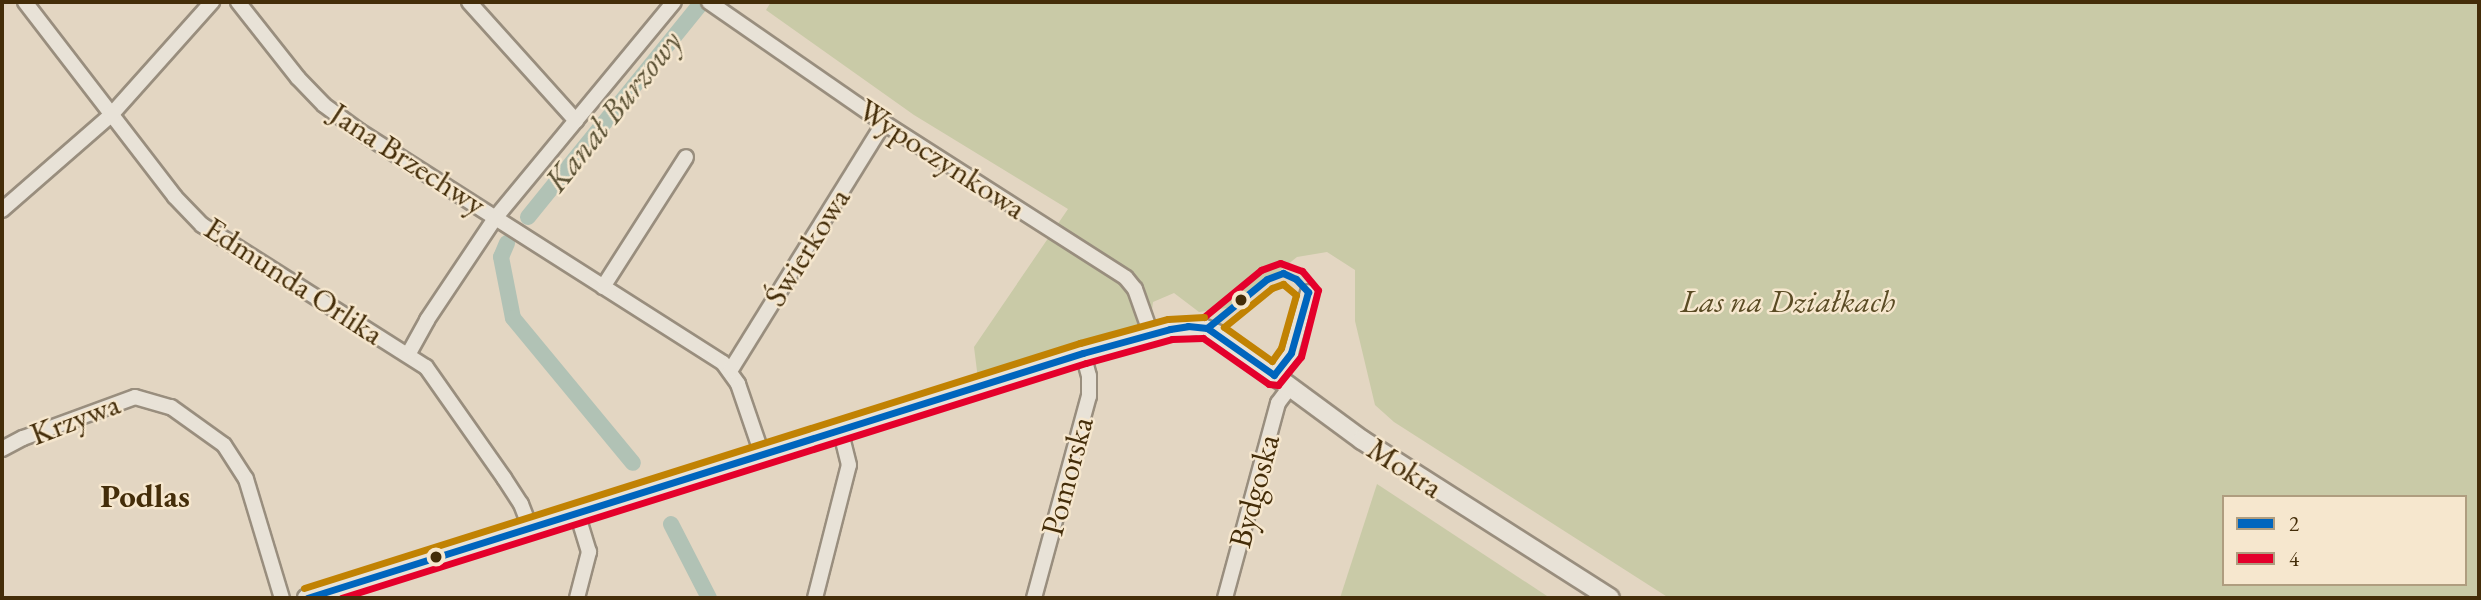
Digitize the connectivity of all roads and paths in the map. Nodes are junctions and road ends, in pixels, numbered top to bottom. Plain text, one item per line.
1 (25, 2) edge
2 (212, 2) edge
3 (238, 2) edge
4 (470, 2) edge
5 (674, 2) edge
6 (709, 2) edge
7 (111, 115) junction
8 (576, 121) junction
9 (884, 123) junction
10 (686, 157) dead end
11 (2, 210) edge
12 (496, 217) junction
13 (603, 287) junction
14 (1308, 292) dead end
15 (1151, 334) junction
16 (1083, 353) junction
17 (409, 354) junction
18 (730, 371) junction
19 (1274, 375) junction
20 (1290, 387) junction
21 (840, 430) junction
22 (2, 449) edge
23 (762, 454) junction
24 (578, 513) junction
25 (530, 527) junction
26 (282, 598) edge
27 (311, 598) edge
28 (577, 598) edge
29 (815, 598) edge
30 (1034, 598) edge
31 (1225, 598) edge
32 (1610, 598) edge

1 - 7 street, Edmunda Orlika
2 - 7 street
3 - 12 street, Jana Brzechwy
4 - 8 street
5 - 8 street
6 - 9 street, Wypoczynkowa
7 - 11 street
7 - 17 street, Edmunda Orlika
8 - 12 street
9 - 15 street, Wypoczynkowa
9 - 18 street, Świerkowa
10 - 13 street
12 - 13 street, Jana Brzechwy
12 - 17 street
13 - 18 street, Jana Brzechwy
14 - 19 street
15 - 16 street
15 - 19 street, Mokra
16 - 21 street
16 - 30 street, Pomorska
17 - 25 street, Edmunda Orlika
18 - 23 street
19 - 20 street, Mokra
20 - 31 street, Bydgoska
20 - 32 street, Mokra
21 - 23 street
21 - 29 street
22 - 26 street, Krzywa
23 - 24 street
24 - 25 street
24 - 28 street
25 - 27 street

